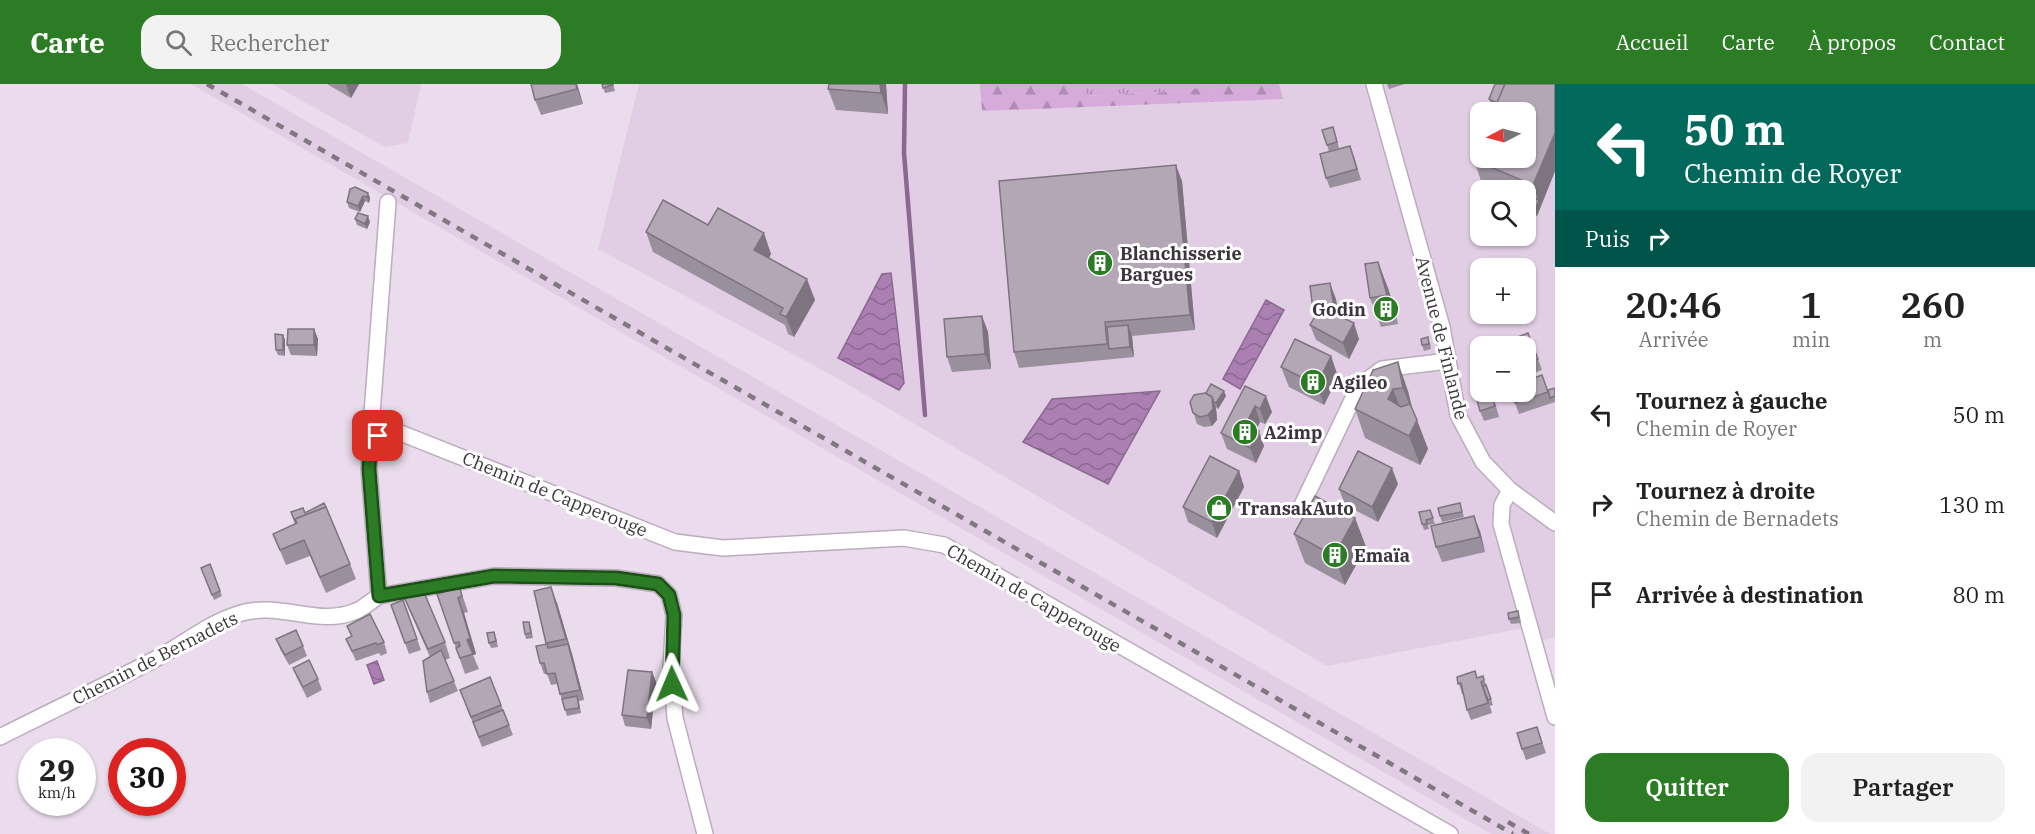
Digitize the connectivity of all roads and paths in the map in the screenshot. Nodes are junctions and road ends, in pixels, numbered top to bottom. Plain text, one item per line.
1 (1374, 84) edge
2 (388, 202) dead end
3 (1448, 361) junction
4 (378, 436) junction
5 (1510, 490) junction
6 (1302, 505) dead end
7 (1555, 523) edge
8 (379, 596) junction
9 (1555, 717) edge
10 (0, 736) edge
11 (705, 834) edge
12 (1450, 834) edge

1 - 3 street, Avenue de Finlande
2 - 4 street
3 - 5 street, Avenue de Finlande
3 - 6 street
4 - 8 street
4 - 12 street, Chemin de Capperouge
5 - 7 street, Avenue de Finlande
5 - 9 street
8 - 10 street, Chemin de Bernadets
8 - 11 street

